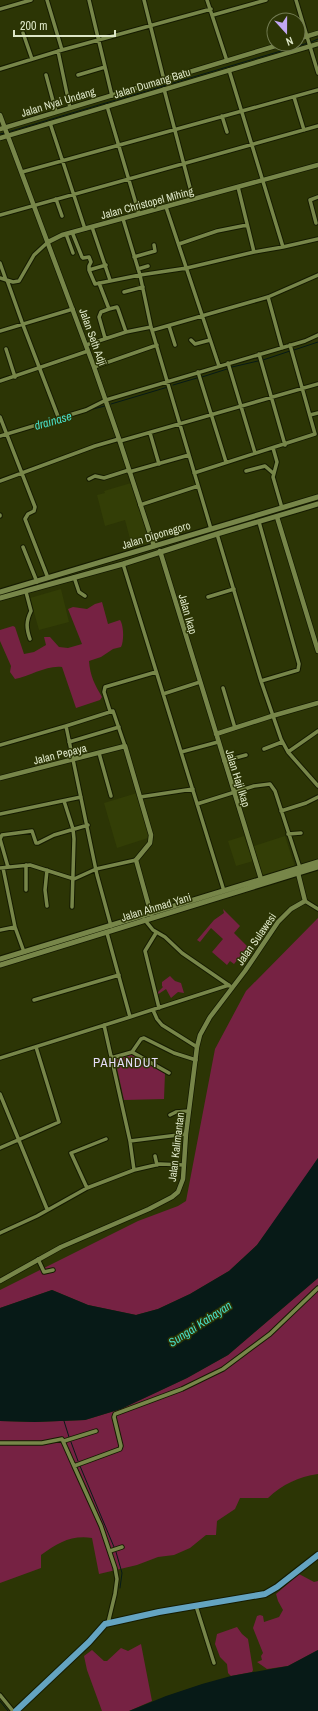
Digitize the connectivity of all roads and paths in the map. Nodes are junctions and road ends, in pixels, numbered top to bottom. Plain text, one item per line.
1 (31, 0) edge
2 (47, 0) edge
3 (89, 0) edge
4 (144, 0) edge
5 (207, 0) edge
6 (266, 0) edge
7 (296, 0) edge
8 (21, 1) edge
9 (0, 9) edge
10 (211, 9) junction
11 (213, 16) junction
12 (152, 26) junction
13 (24, 33) dead end
14 (318, 33) edge
15 (307, 37) junction
16 (99, 40) junction
17 (318, 44) edge
18 (310, 46) junction
19 (266, 49) edge
20 (60, 50) junction
21 (32, 59) junction
22 (227, 61) junction
23 (105, 66) junction
24 (0, 69) edge
25 (230, 70) junction
26 (318, 73) edge
27 (46, 74) dead end
28 (78, 75) dead end
29 (164, 80) junction
30 (164, 89) junction
31 (318, 90) edge
32 (112, 96) junction
33 (294, 97) junction
34 (107, 106) junction
35 (70, 108) junction
36 (242, 111) junction
37 (56, 112) junction
38 (0, 115) edge
39 (222, 116) junction
40 (50, 123) junction
41 (318, 126) edge
42 (3, 128) edge
43 (174, 130) junction
44 (304, 130) junction
45 (226, 132) dead end
46 (7, 135) junction
47 (0, 138) edge
48 (252, 145) junction
49 (118, 146) junction
50 (63, 161) junction
51 (184, 164) junction
52 (318, 164) edge
53 (22, 172) junction
54 (129, 179) junction
55 (263, 180) junction
56 (238, 187) junction
57 (74, 194) junction
58 (318, 197) edge
59 (56, 199) junction
60 (193, 199) junction
61 (34, 206) junction
62 (166, 207) junction
63 (139, 214) junction
64 (0, 215) edge
65 (62, 216) dead end
66 (123, 218) junction
67 (316, 223) dead end
68 (247, 225) junction
69 (92, 227) junction
70 (85, 229) junction
71 (72, 232) junction
72 (66, 234) junction
73 (318, 239) edge
74 (48, 242) junction
75 (179, 244) junction
76 (154, 245) dead end
77 (283, 247) junction
78 (254, 252) junction
79 (73, 253) dead end
80 (134, 257) junction
81 (0, 263) edge
82 (106, 265) junction
83 (148, 266) dead end
84 (187, 268) junction
85 (138, 269) junction
86 (89, 270) junction
87 (140, 275) junction
88 (318, 275) edge
89 (0, 278) edge
90 (7, 280) junction
91 (110, 280) junction
92 (99, 284) junction
93 (143, 287) junction
94 (124, 292) dead end
95 (268, 297) junction
96 (73, 309) junction
97 (109, 309) junction
98 (202, 316) junction
99 (23, 325) junction
100 (169, 326) junction
101 (152, 328) junction
102 (0, 330) edge
103 (126, 332) junction
104 (318, 335) edge
105 (105, 338) junction
106 (190, 340) dead end
107 (210, 340) junction
108 (86, 345) junction
109 (157, 345) junction
110 (175, 345) dead end
111 (290, 347) junction
112 (282, 348) junction
113 (6, 349) dead end
114 (88, 351) junction
115 (259, 357) junction
116 (229, 365) junction
117 (219, 366) junction
118 (94, 367) junction
119 (40, 368) junction
120 (199, 374) junction
121 (15, 377) junction
122 (0, 381) edge
123 (168, 384) junction
124 (318, 384) edge
125 (302, 388) junction
126 (271, 397) junction
127 (106, 402) junction
128 (242, 407) junction
129 (318, 413) edge
130 (211, 415) junction
131 (310, 415) junction
132 (0, 417) edge
133 (59, 419) junction
134 (180, 424) junction
135 (150, 433) junction
136 (6, 434) junction
137 (0, 436) edge
138 (120, 440) junction
139 (285, 445) junction
140 (273, 448) junction
141 (255, 453) junction
142 (189, 455) junction
143 (226, 462) junction
144 (159, 464) junction
145 (129, 471) junction
146 (246, 471) dead end
147 (194, 472) junction
148 (23, 473) junction
149 (274, 473) junction
150 (89, 479) dead end
151 (0, 481) edge
152 (198, 486) junction
153 (316, 498) edge
154 (140, 505) junction
155 (317, 505) edge
156 (282, 508) junction
157 (277, 517) junction
158 (259, 522) junction
159 (211, 529) junction
160 (217, 534) junction
161 (154, 546) junction
162 (23, 547) dead end
163 (160, 551) junction
164 (97, 563) junction
165 (123, 564) junction
166 (81, 568) junction
167 (100, 570) junction
168 (83, 575) junction
169 (74, 577) junction
170 (48, 578) junction
171 (36, 582) junction
172 (234, 589) junction
173 (0, 592) edge
174 (26, 592) junction
175 (85, 596) dead end
176 (208, 597) dead end
177 (0, 598) edge
178 (30, 639) dead end
179 (318, 651) edge
180 (156, 672) junction
181 (261, 681) junction
182 (200, 682) junction
183 (223, 688) dead end
184 (164, 694) junction
185 (318, 703) edge
186 (110, 711) junction
187 (272, 716) junction
188 (66, 726) junction
189 (119, 727) junction
190 (235, 728) junction
191 (318, 731) edge
192 (216, 734) junction
193 (69, 742) junction
194 (218, 742) junction
195 (282, 742) junction
196 (0, 745) edge
197 (125, 746) junction
198 (264, 749) dead end
199 (181, 752) junction
200 (288, 752) junction
201 (99, 753) junction
202 (246, 755) dead end
203 (73, 760) junction
204 (224, 761) junction
205 (0, 778) edge
206 (318, 786) edge
207 (193, 789) junction
208 (234, 792) junction
209 (111, 796) dead end
210 (81, 797) junction
211 (140, 797) junction
212 (318, 797) edge
213 (64, 801) junction
214 (197, 804) junction
215 (281, 811) junction
216 (0, 814) edge
217 (88, 825) junction
218 (73, 829) junction
219 (301, 833) dead end
220 (288, 834) junction
221 (136, 860) junction
222 (318, 862) edge
223 (26, 865) junction
224 (8, 867) junction
225 (318, 867) edge
226 (1, 868) edge
227 (96, 869) junction
228 (46, 870) junction
229 (299, 870) junction
230 (74, 879) junction
231 (261, 879) junction
232 (26, 890) dead end
233 (224, 891) junction
234 (305, 901) junction
235 (47, 906) dead end
236 (72, 907) dead end
237 (318, 909) edge
238 (151, 914) junction
239 (144, 919) junction
240 (110, 926) junction
241 (15, 927) junction
242 (0, 930) edge
243 (107, 933) junction
244 (156, 933) junction
245 (53, 946) junction
246 (24, 952) junction
247 (0, 959) edge
248 (0, 965) edge
249 (119, 975) junction
250 (231, 986) junction
251 (34, 1000) dead end
252 (159, 1008) junction
253 (153, 1010) junction
254 (130, 1017) junction
255 (104, 1025) junction
256 (36, 1047) junction
257 (197, 1047) junction
258 (132, 1052) junction
259 (0, 1058) edge
260 (111, 1058) junction
261 (196, 1060) junction
262 (169, 1074) dead end
263 (0, 1094) edge
264 (189, 1111) junction
265 (170, 1115) dead end
266 (186, 1134) junction
267 (106, 1139) dead end
268 (18, 1140) junction
269 (130, 1141) junction
270 (0, 1148) edge
271 (155, 1156) dead end
272 (157, 1164) junction
273 (184, 1165) junction
274 (134, 1170) junction
275 (87, 1188) junction
276 (47, 1209) junction
277 (0, 1233) edge
278 (38, 1260) junction
279 (53, 1270) dead end
280 (0, 1281) edge
281 (318, 1288) edge
282 (96, 1431) dead end
283 (64, 1441) junction
284 (0, 1443) edge
285 (74, 1466) junction
286 (122, 1546) dead end
287 (110, 1551) junction
288 (318, 1555) edge
289 (196, 1606) junction
290 (108, 1622) junction
291 (214, 1664) dead end
292 (0, 1695) edge
293 (13, 1711) edge
294 (16, 1711) edge

1 - 8 street
2 - 20 street
3 - 16 street
4 - 12 street
5 - 10 street
6 - 11 street
7 - 15 street
8 - 9 street
10 - 11 street
10 - 12 street
11 - 22 street
12 - 16 street
12 - 29 street
13 - 21 street
14 - 15 street
15 - 18 street
16 - 20 street
16 - 23 street
17 - 18 street, Jalan Dumang Batu
18 - 25 street, Jalan Dumang Batu
18 - 26 street
19 - 22 street, Jalan Nyai Undang
20 - 21 street
20 - 35 street
21 - 24 street
22 - 29 street, Jalan Nyai Undang
23 - 28 street
23 - 32 street
25 - 30 street, Jalan Dumang Batu
25 - 36 street
27 - 37 street
29 - 32 street, Jalan Nyai Undang
30 - 34 street, Jalan Dumang Batu
30 - 43 street
31 - 33 street
32 - 35 street, Jalan Nyai Undang
33 - 36 street
33 - 44 street
34 - 40 street, Jalan Dumang Batu
34 - 49 street
35 - 37 street, Jalan Nyai Undang
36 - 39 street
36 - 48 street
37 - 42 street, Jalan Nyai Undang
38 - 42 street
39 - 43 street
39 - 45 street
40 - 46 street, Jalan Dumang Batu
40 - 50 street
41 - 44 street
42 - 46 street, Jalan Seth Adji
43 - 49 street
43 - 51 street
44 - 48 street
46 - 47 street, Jalan Dumang Batu
46 - 53 street, Jalan Seth Adji
48 - 51 street
48 - 55 street
49 - 50 street
49 - 54 street
50 - 53 street
50 - 57 street
51 - 54 street
51 - 60 street
52 - 55 street, Jalan Christopel Mihing
53 - 61 street, Jalan Seth Adji
54 - 57 street
54 - 63 street
55 - 56 street, Jalan Christopel Mihing
55 - 77 street
56 - 60 street, Jalan Christopel Mihing
56 - 68 street
57 - 59 street
57 - 70 street
58 - 67 street
59 - 61 street
59 - 65 street
60 - 62 street, Jalan Christopel Mihing
61 - 64 street
61 - 74 street, Jalan Seth Adji
62 - 63 street, Jalan Christopel Mihing
62 - 75 street
63 - 66 street, Jalan Christopel Mihing
66 - 69 street, Jalan Christopel Mihing
66 - 80 street
68 - 75 street
68 - 78 street
69 - 70 street, Jalan Christopel Mihing
69 - 82 street
70 - 71 street, Jalan Christopel Mihing
71 - 72 street, Jalan Christopel Mihing
71 - 86 street
72 - 74 street, Jalan Christopel Mihing
72 - 79 street
73 - 77 street
74 - 90 street, Jalan Christopel Mihing
74 - 96 street, Jalan Seth Adji
75 - 84 street
76 - 80 street
77 - 78 street
78 - 84 street
80 - 85 street
81 - 90 street
82 - 86 street
82 - 91 street
83 - 85 street
84 - 87 street
84 - 98 street
85 - 87 street
86 - 92 street
87 - 91 street
87 - 93 street
88 - 95 street
89 - 90 street
90 - 99 street
91 - 92 street
92 - 97 street
93 - 94 street
93 - 101 street
95 - 98 street
95 - 112 street
96 - 99 street
96 - 108 street, Jalan Seth Adji
97 - 103 street
97 - 105 street
98 - 100 street
98 - 107 street
99 - 102 street
99 - 119 street
100 - 101 street
100 - 110 street
101 - 103 street
101 - 109 street
103 - 105 street
104 - 111 street
105 - 108 street
106 - 107 street
107 - 117 street
108 - 114 street, Jalan Seth Adji
109 - 118 street
109 - 123 street
111 - 112 street
111 - 125 street
112 - 115 street
113 - 121 street
114 - 118 street, Jalan Seth Adji
114 - 119 street
115 - 116 street
115 - 126 street
116 - 117 street
116 - 128 street
117 - 120 street
118 - 127 street, Jalan Seth Adji
119 - 121 street
119 - 133 street
120 - 123 street
120 - 130 street
121 - 122 street
123 - 127 street
123 - 134 street
124 - 125 street
125 - 126 street
125 - 131 street
126 - 128 street
126 - 139 street
127 - 133 street
127 - 138 street, Jalan Seth Adji
128 - 130 street
128 - 141 street
129 - 131 street
130 - 134 street
130 - 143 street
131 - 139 street
132 - 136 street
133 - 136 street
134 - 135 street
134 - 142 street
135 - 138 street
135 - 144 street
136 - 137 street
136 - 148 street
138 - 145 street, Jalan Seth Adji
138 - 148 street
139 - 140 street
140 - 141 street
140 - 149 street
141 - 143 street
142 - 144 street
142 - 147 street
143 - 147 street
144 - 145 street
145 - 150 street
145 - 154 street, Jalan Seth Adji
146 - 149 street
147 - 152 street
148 - 151 street
148 - 170 street
149 - 156 street
152 - 154 street
152 - 159 street
153 - 155 main road
153 - 156 main road, Jalan Diponegoro
154 - 161 street, Jalan Seth Adji
155 - 157 main road, Jalan Diponegoro
156 - 159 main road, Jalan Diponegoro
157 - 158 main road, Jalan Diponegoro
157 - 179 street
158 - 160 main road, Jalan Diponegoro
158 - 181 street
159 - 161 main road, Jalan Diponegoro
160 - 163 main road, Jalan Diponegoro
160 - 172 street
161 - 164 main road, Jalan Diponegoro
162 - 171 street
163 - 165 main road, Jalan Diponegoro
163 - 182 street, Jalan Ikap
164 - 166 main road, Jalan Diponegoro
164 - 167 main road
165 - 167 main road, Jalan Diponegoro
165 - 180 street
166 - 168 main road
166 - 170 main road, Jalan Diponegoro
167 - 168 main road, Jalan Diponegoro
168 - 169 main road, Jalan Diponegoro
169 - 174 main road, Jalan Diponegoro
169 - 175 street
170 - 171 main road, Jalan Diponegoro
171 - 173 main road, Jalan Diponegoro
172 - 176 street
172 - 181 street
174 - 177 main road, Jalan Diponegoro
174 - 178 street
180 - 184 street
180 - 186 street
181 - 187 street
182 - 184 street
182 - 192 street, Jalan Haji Ikap
183 - 190 street
184 - 199 street
185 - 187 street
186 - 188 street
186 - 189 street
187 - 190 street
187 - 195 street
188 - 193 street
188 - 196 street
189 - 193 street
189 - 197 street
190 - 192 street
191 - 200 street
192 - 194 street, Jalan Haji Ikap
193 - 203 street
194 - 199 street
194 - 204 street, Jalan Haji Ikap
195 - 198 street
195 - 200 street
197 - 201 street, Jalan Pepaya
197 - 211 street
199 - 207 street
200 - 206 street
201 - 203 street, Jalan Pepaya
201 - 209 street
202 - 204 street
203 - 205 street, Jalan Pepaya
203 - 210 street
204 - 208 street, Jalan Haji Ikap
207 - 211 street
207 - 214 street
208 - 214 street
208 - 215 street
208 - 231 street, Jalan Haji Ikap
210 - 213 street
210 - 217 street
211 - 221 street
212 - 215 street
213 - 216 street
213 - 218 street
214 - 233 street
215 - 220 street
217 - 218 street
217 - 227 street
218 - 224 street
218 - 230 street
219 - 220 street
220 - 229 street
221 - 227 street
221 - 238 street
222 - 229 main road, Jalan Ahmad Yani
223 - 224 street
223 - 228 street
223 - 232 street
224 - 226 street
225 - 229 main road, Jalan Ahmad Yani
226 - 241 street
227 - 230 street
227 - 240 street
228 - 230 street
228 - 235 street
229 - 231 main road, Jalan Ahmad Yani
229 - 234 street
229 - 239 main road, Jalan Ahmad Yani
230 - 236 street
231 - 233 main road, Jalan Ahmad Yani
233 - 238 main road, Jalan Ahmad Yani
234 - 237 street
234 - 250 street, Jalan Sulawesi
238 - 239 main road, Jalan Ahmad Yani
239 - 240 main road, Jalan Ahmad Yani
239 - 243 main road, Jalan Ahmad Yani
239 - 244 street
240 - 245 main road, Jalan Ahmad Yani
241 - 242 street
241 - 246 street
243 - 245 main road, Jalan Ahmad Yani
243 - 249 street
244 - 250 street
244 - 252 street
245 - 246 main road, Jalan Ahmad Yani
245 - 248 main road, Jalan Ahmad Yani
246 - 247 main road, Jalan Ahmad Yani
249 - 251 street
249 - 254 street
250 - 252 street
250 - 257 street, Jalan Kalimantan
252 - 253 street
253 - 254 street
253 - 257 street
254 - 255 street
255 - 256 street
255 - 260 street
256 - 259 street
256 - 268 street
257 - 261 street, Jalan Kalimantan
258 - 260 street
258 - 261 street
258 - 262 street
260 - 269 street
261 - 264 street, Jalan Kalimantan
263 - 268 street
264 - 265 street
264 - 266 street, Jalan Kalimantan
266 - 269 street
266 - 273 street, Jalan Kalimantan
267 - 275 street
268 - 270 street
268 - 276 street
269 - 274 street
271 - 272 street
272 - 273 street
272 - 274 street
273 - 278 street, Jalan Kalimantan
274 - 275 street
275 - 276 street
276 - 277 street
278 - 279 street
278 - 280 street, Jalan Kalimantan
281 - 285 street
282 - 283 street
283 - 284 street
283 - 285 street
285 - 287 street
286 - 287 street
287 - 290 street
288 - 289 highway
289 - 290 highway
289 - 291 street
290 - 294 highway
292 - 293 street

